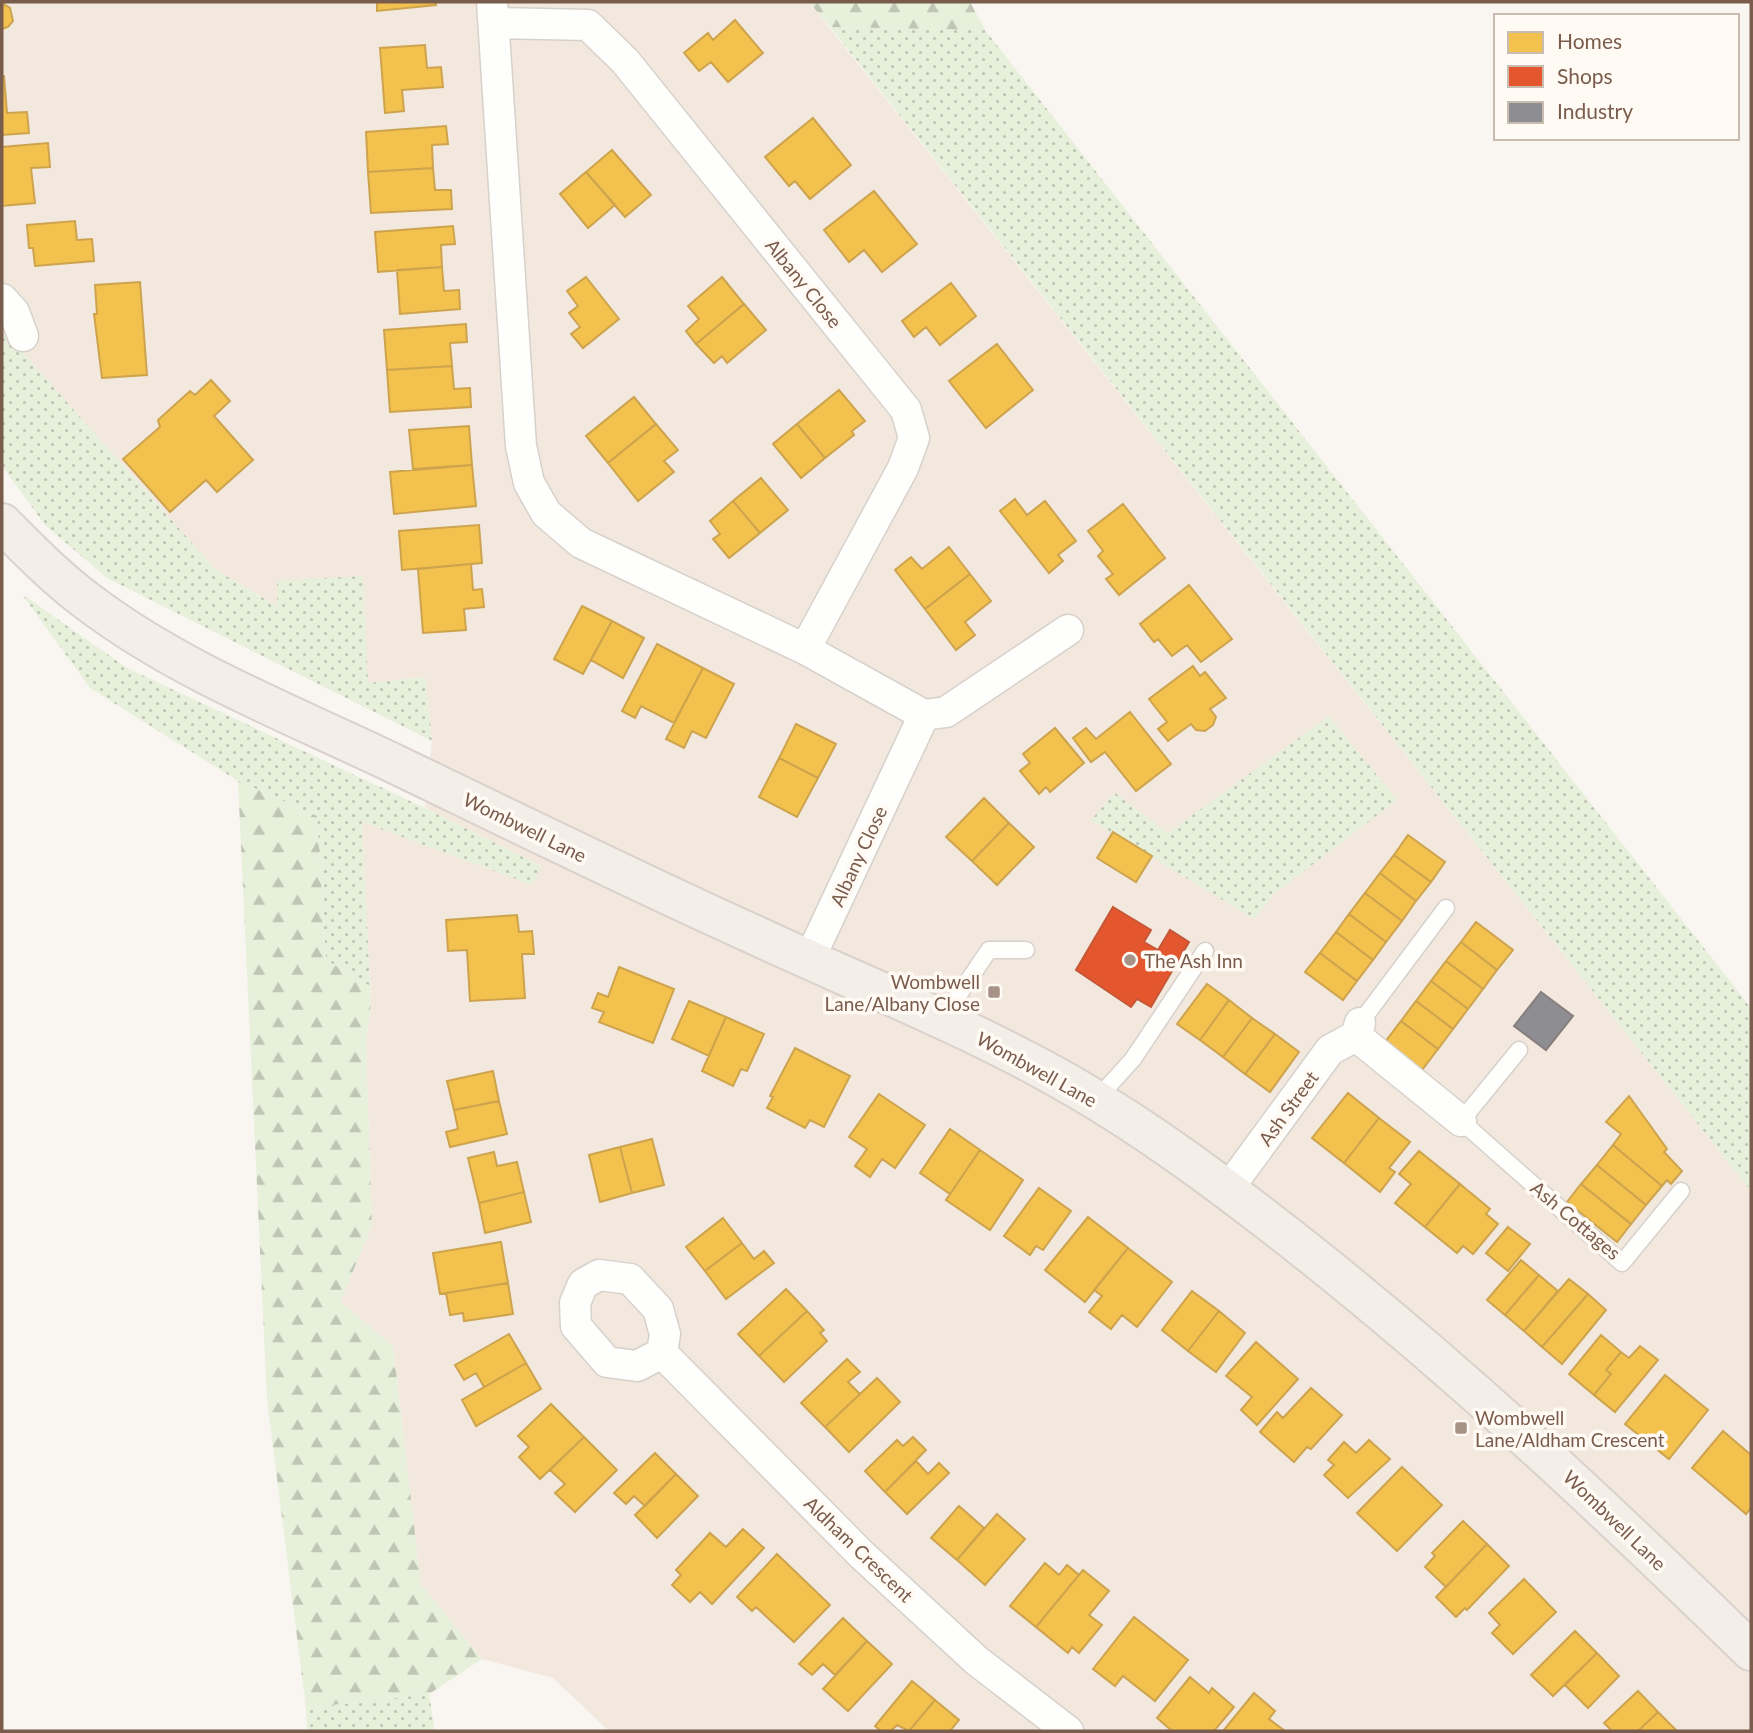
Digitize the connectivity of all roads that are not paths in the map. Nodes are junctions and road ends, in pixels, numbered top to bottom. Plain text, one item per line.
1 (493, 12) edge
2 (2, 299) edge
3 (23, 336) dead end
4 (2, 523) edge
5 (1068, 630) dead end
6 (806, 649) junction
7 (924, 715) junction
8 (1446, 908) dead end
9 (1026, 950) dead end
10 (1205, 951) dead end
11 (809, 960) junction
12 (943, 1018) junction
13 (1358, 1029) junction
14 (1519, 1051) dead end
15 (1096, 1100) junction
16 (1461, 1121) junction
17 (1228, 1189) junction
18 (1681, 1191) dead end
19 (662, 1353) dead end
20 (1751, 1651) edge
21 (1068, 1731) edge

1 - 6 street, Albany Close
1 - 6 street, Albany Close
2 - 3 street
4 - 11 main road, Wombwell Lane
5 - 7 street
6 - 7 street, Albany Close
7 - 11 street, Albany Close
8 - 13 lane, Ash Street
9 - 12 lane
10 - 15 lane
11 - 12 main road, Wombwell Lane
12 - 15 main road, Wombwell Lane
13 - 16 street
13 - 17 street, Ash Street
14 - 16 lane
15 - 17 main road, Wombwell Lane
16 - 18 lane, Ash Cottages
17 - 20 main road, Wombwell Lane
19 - 21 street, Aldham Crescent

